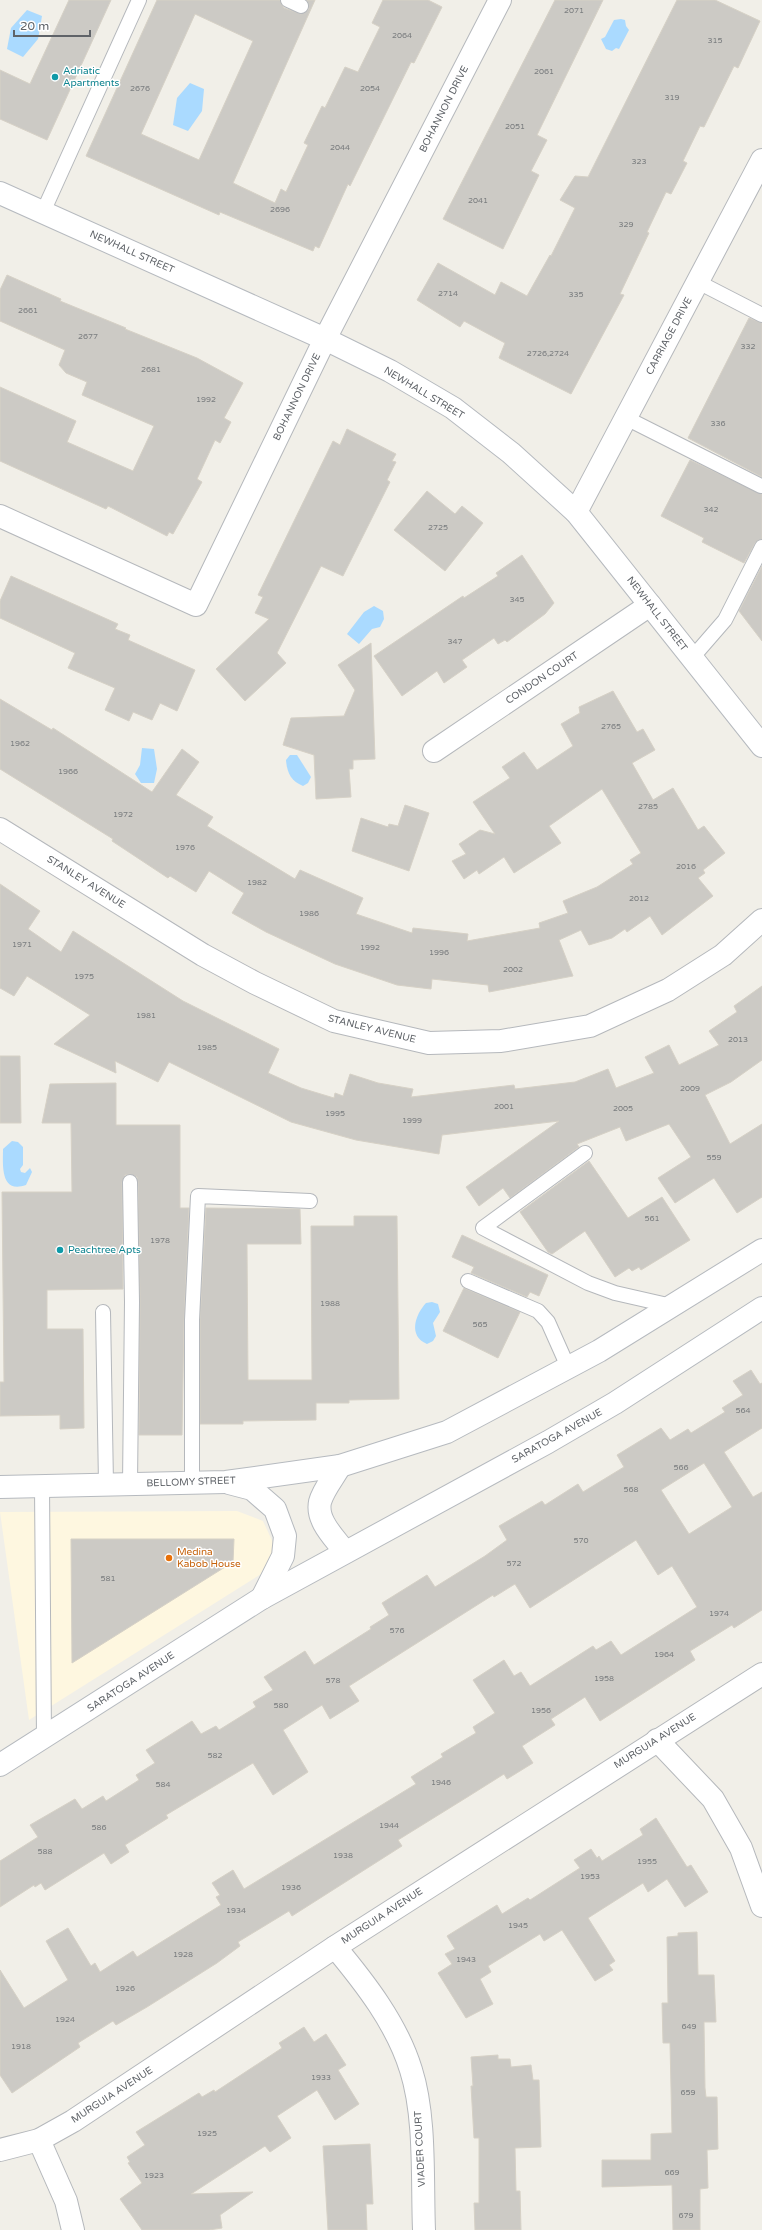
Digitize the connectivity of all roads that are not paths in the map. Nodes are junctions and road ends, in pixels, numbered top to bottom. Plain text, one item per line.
1 (139, 0) edge
2 (500, 0) edge
3 (762, 160) edge
4 (0, 193) edge
5 (43, 212) junction
6 (698, 282) junction
7 (762, 315) edge
8 (325, 339) junction
9 (626, 418) junction
10 (761, 486) dead end
11 (576, 512) junction
12 (0, 516) edge
13 (762, 547) edge
14 (650, 605) junction
15 (692, 658) junction
16 (762, 746) edge
17 (434, 751) dead end
18 (0, 829) edge
19 (762, 920) edge
20 (585, 1153) dead end
21 (130, 1182) dead end
22 (310, 1201) dead end
23 (762, 1250) edge
24 (468, 1281) dead end
25 (672, 1306) junction
26 (762, 1308) edge
27 (103, 1312) dead end
28 (568, 1367) junction
29 (340, 1466) junction
30 (226, 1482) junction
31 (192, 1483) junction
32 (106, 1484) junction
33 (130, 1484) junction
34 (42, 1486) junction
35 (0, 1487) edge
36 (345, 1552) junction
37 (262, 1598) junction
38 (762, 1674) edge
39 (44, 1737) junction
40 (657, 1740) junction
41 (0, 1766) edge
42 (762, 1906) edge
43 (335, 1947) junction
44 (39, 2140) junction
45 (0, 2150) edge
46 (73, 2230) edge
47 (424, 2230) edge

1 - 5 lane
2 - 8 street, BOHANNON DRIVE
3 - 6 street, CARRIAGE DRIVE
4 - 5 street, NEWHALL STREET
5 - 8 street, NEWHALL STREET
6 - 7 lane
6 - 9 street, CARRIAGE DRIVE
8 - 11 street, NEWHALL STREET
8 - 12 street, BOHANNON DRIVE
9 - 10 lane
9 - 11 street, CARRIAGE DRIVE
11 - 14 street, NEWHALL STREET
13 - 15 lane
14 - 15 street, NEWHALL STREET
14 - 17 street, CONDON COURT
15 - 16 street, NEWHALL STREET
18 - 19 street, STANLEY AVENUE
20 - 25 lane
21 - 33 lane
22 - 31 lane
23 - 25 street
24 - 28 lane
25 - 28 street
26 - 36 street, SARATOGA AVENUE
27 - 32 lane
28 - 29 street, BELLOMY STREET
29 - 30 street, BELLOMY STREET
29 - 36 street
30 - 31 street, BELLOMY STREET
30 - 37 street
31 - 33 street, BELLOMY STREET
32 - 33 street, BELLOMY STREET
32 - 34 street, BELLOMY STREET
34 - 35 street, BELLOMY STREET
34 - 39 lane
36 - 37 street, SARATOGA AVENUE
37 - 39 street, SARATOGA AVENUE
38 - 40 street, MURGUIA AVENUE
39 - 41 street, SARATOGA AVENUE
40 - 42 street
40 - 43 street, MURGUIA AVENUE
43 - 44 street, MURGUIA AVENUE
43 - 47 street, VIADER COURT
44 - 45 street, MURGUIA AVENUE
44 - 46 street

